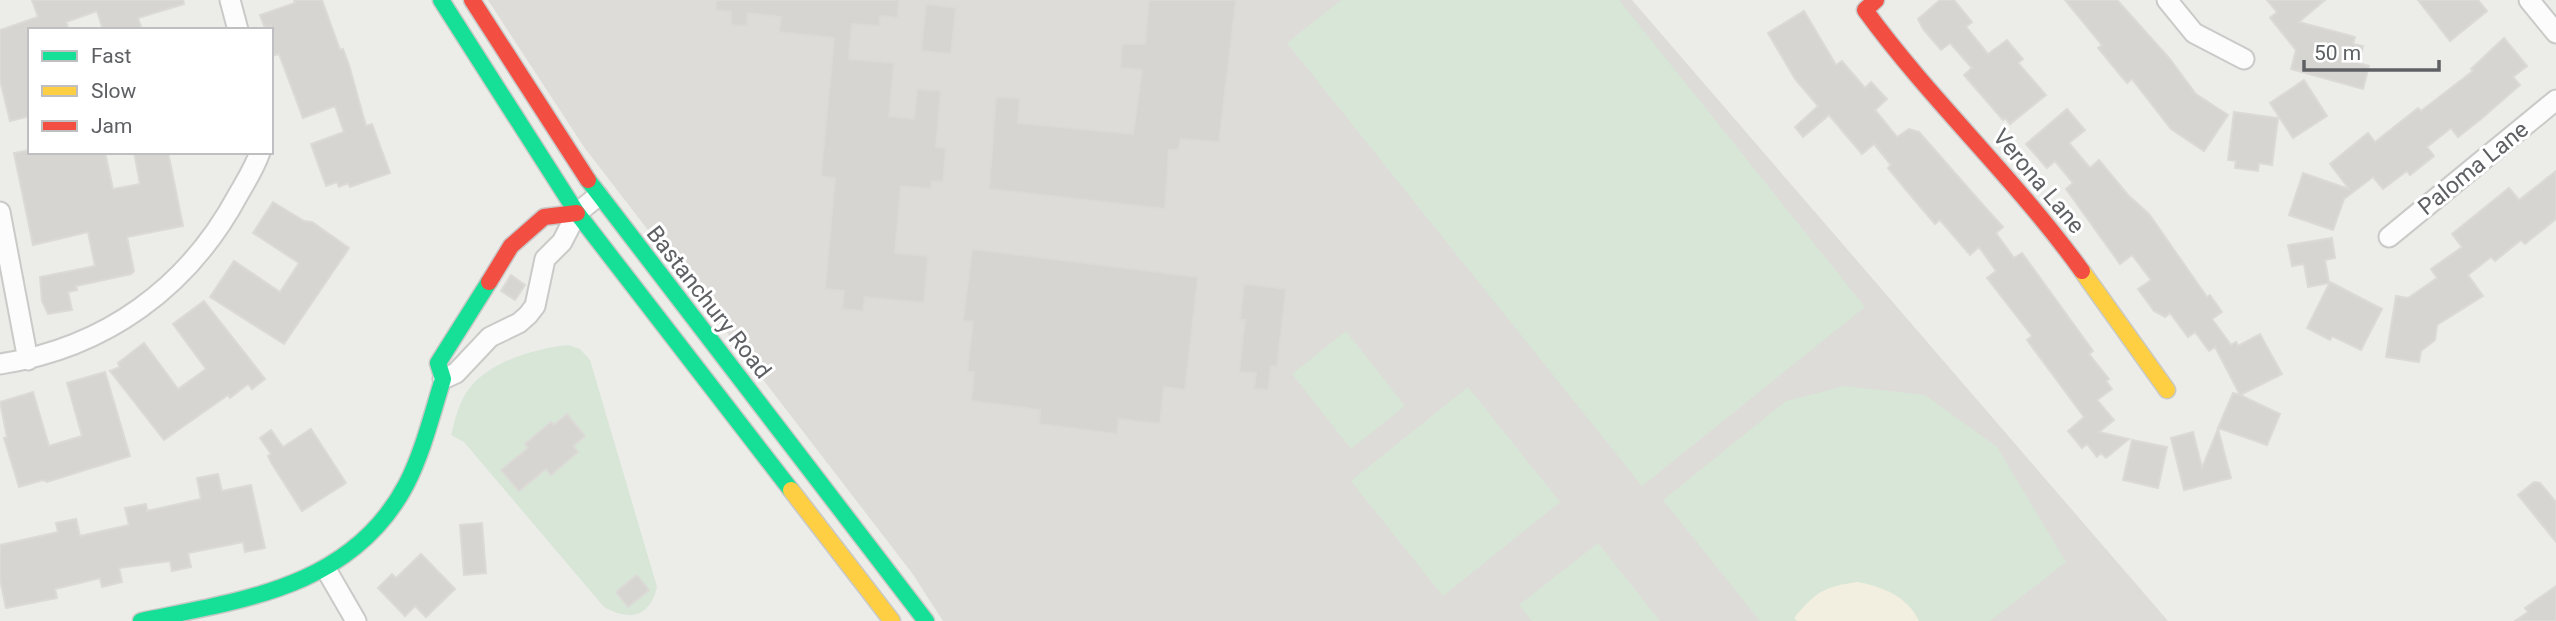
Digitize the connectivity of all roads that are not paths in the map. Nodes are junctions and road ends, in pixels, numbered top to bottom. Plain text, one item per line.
1 (230, 0) edge
2 (441, 0) edge
3 (472, 0) edge
4 (2167, 0) edge
5 (2529, 0) edge
6 (1870, 5) edge
7 (237, 28) edge
8 (2556, 33) edge
9 (2244, 59) dead end
10 (2556, 100) edge
11 (258, 156) edge
12 (598, 197) junction
13 (0, 212) edge
14 (577, 213) junction
15 (2389, 237) dead end
16 (465, 317) junction
17 (490, 337) junction
18 (28, 360) junction
19 (0, 364) edge
20 (443, 379) junction
21 (2167, 390) dead end
22 (327, 571) junction
23 (870, 592) junction
24 (141, 621) edge
25 (356, 621) edge
26 (892, 621) edge
27 (910, 621) edge
28 (926, 621) edge

1 - 7 street
2 - 14 main road
3 - 12 main road, Bastanchury Road
4 - 9 street
5 - 8 street
6 - 21 main road, Verona Lane
10 - 15 street, Paloma Lane
11 - 18 street
12 - 14 street
12 - 28 main road, Bastanchury Road
13 - 18 street
14 - 16 main road
14 - 17 street
14 - 23 main road
16 - 17 street
16 - 20 main road
17 - 20 street
18 - 19 street
20 - 22 main road
22 - 24 main road
22 - 25 street
23 - 26 main road
23 - 27 main road

